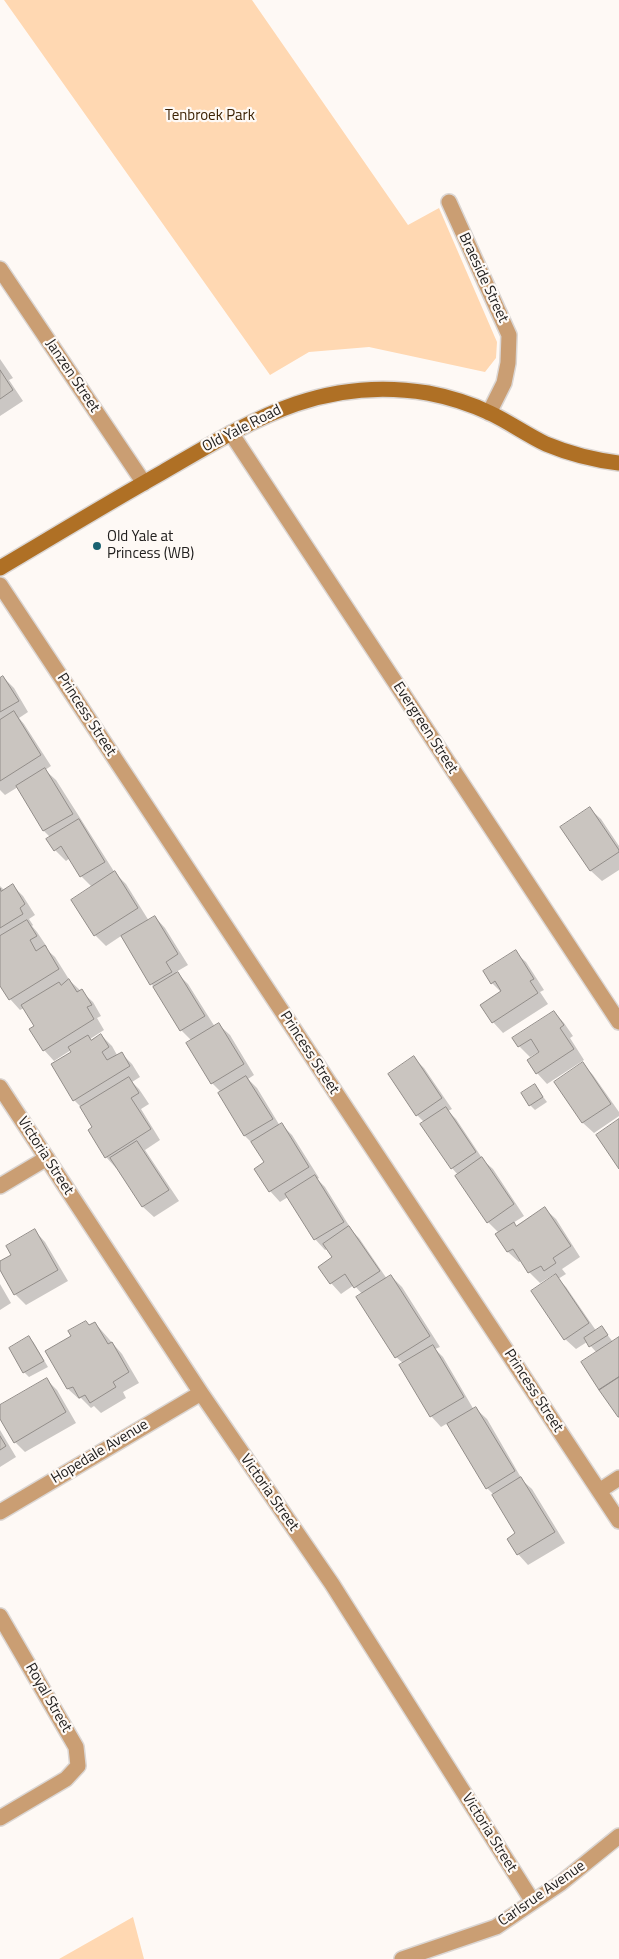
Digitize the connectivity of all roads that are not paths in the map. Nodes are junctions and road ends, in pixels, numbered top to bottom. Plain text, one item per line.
1 (448, 202) dead end
2 (0, 269) edge
3 (490, 413) junction
4 (231, 433) junction
5 (619, 463) edge
6 (144, 483) junction
7 (0, 568) edge
8 (0, 584) edge
9 (619, 1022) edge
10 (0, 1087) edge
11 (47, 1158) junction
12 (0, 1186) edge
13 (201, 1393) junction
14 (619, 1478) edge
15 (599, 1491) junction
16 (0, 1512) edge
17 (619, 1521) edge
18 (0, 1616) edge
19 (0, 1818) edge
20 (619, 1836) edge
21 (533, 1902) junction
22 (402, 1959) edge

1 - 3 street, Braeside Street
2 - 6 street, Janzen Street
3 - 4 street, Old Yale Road
3 - 5 street, Old Yale Road
4 - 6 street, Old Yale Road
4 - 9 street, Evergreen Street
6 - 7 street, Old Yale Road
8 - 15 street, Princess Street
10 - 11 street, Victoria Street
11 - 12 street
11 - 13 street, Victoria Street
13 - 16 street, Hopedale Avenue
13 - 21 street, Victoria Street
14 - 15 street
15 - 17 street, Princess Street
18 - 19 street, Royal Street
20 - 21 street, Carlsrue Avenue
21 - 22 street, Carlsrue Avenue

